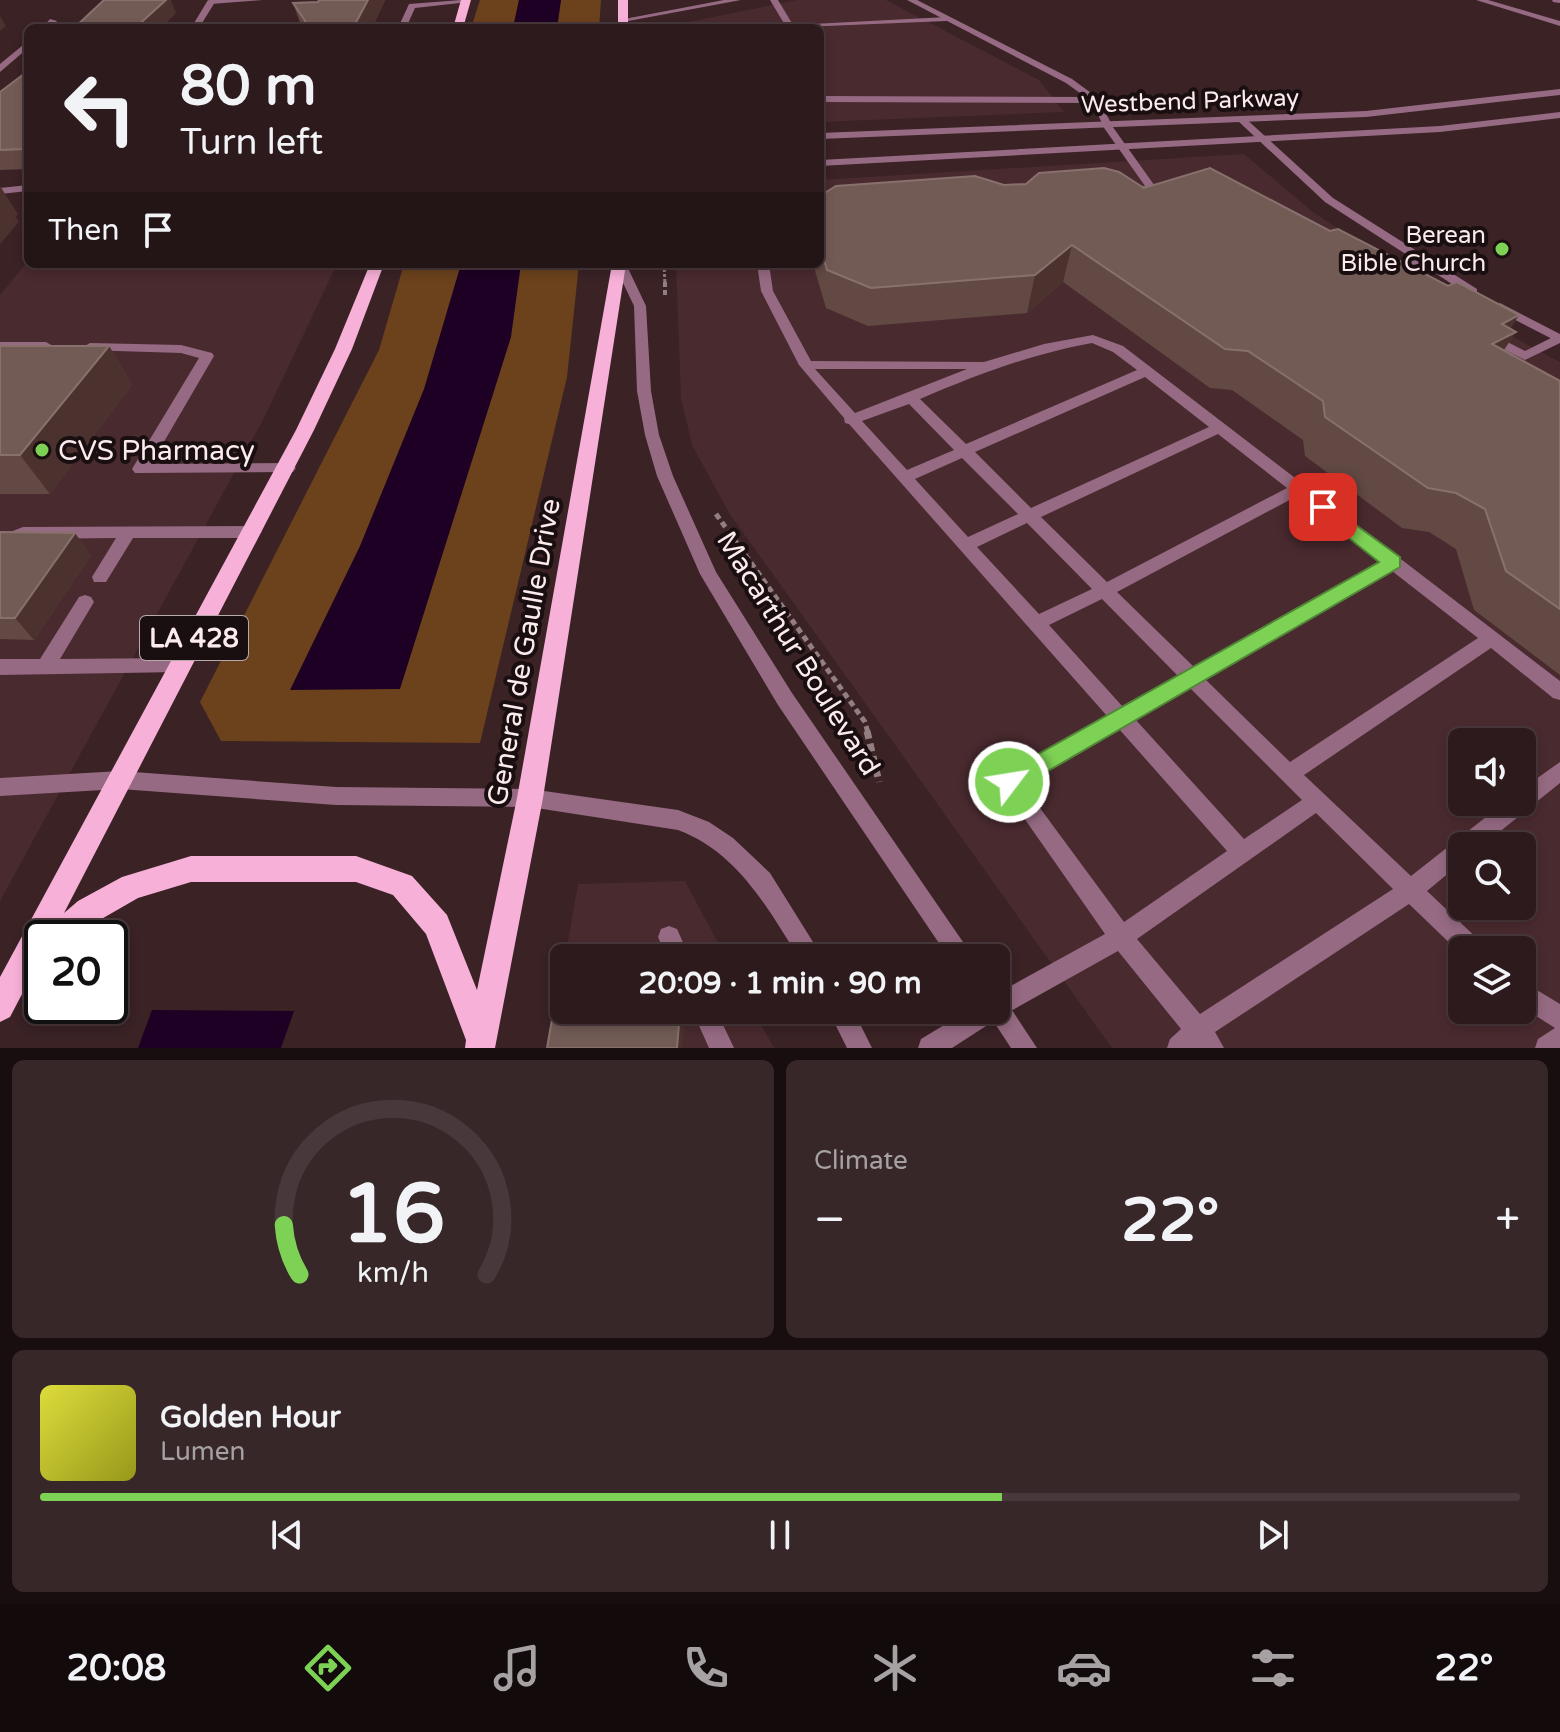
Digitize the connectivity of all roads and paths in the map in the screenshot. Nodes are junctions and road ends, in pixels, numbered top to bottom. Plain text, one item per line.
1 (255, 0) edge
2 (623, 0) edge
3 (737, 0) edge
4 (774, 0) edge
5 (911, 0) edge
6 (1480, 0) edge
7 (466, 1) edge
8 (947, 19) junction
9 (53, 21) dead end
10 (50, 24) edge
11 (197, 24) edge
12 (404, 24) edge
13 (459, 24) edge
14 (623, 24) edge
15 (789, 24) edge
16 (1560, 24) edge
17 (824, 26) edge
18 (24, 48) edge
19 (0, 69) edge
20 (1560, 92) edge
21 (824, 99) edge
22 (1095, 100) junction
23 (1560, 115) edge
24 (1241, 119) junction
25 (1107, 125) junction
26 (824, 136) edge
27 (1262, 140) junction
28 (1122, 147) junction
29 (824, 163) edge
30 (24, 188) edge
31 (0, 191) edge
32 (1121, 191) edge
33 (1422, 261) junction
34 (375, 268) edge
35 (618, 268) edge
36 (621, 268) edge
37 (664, 268) edge
38 (764, 268) edge
39 (1390, 284) edge
40 (665, 309) dead end
41 (1471, 327) edge
42 (1560, 339) edge
43 (0, 346) edge
44 (806, 365) junction
45 (988, 365) junction
46 (1146, 371) junction
47 (911, 398) junction
48 (850, 420) junction
49 (1220, 427) junction
50 (965, 451) junction
51 (288, 468) junction
52 (903, 478) junction
53 (1299, 489) junction
54 (710, 505) dead end
55 (1030, 518) junction
56 (254, 532) junction
57 (128, 533) junction
58 (0, 542) edge
59 (964, 546) junction
60 (1393, 562) junction
61 (100, 577) dead end
62 (1104, 591) junction
63 (85, 602) dead end
64 (1035, 624) junction
65 (1491, 639) junction
66 (180, 665) junction
67 (0, 667) edge
68 (45, 667) junction
69 (1192, 678) junction
70 (1560, 692) edge
71 (1118, 717) junction
72 (1560, 771) edge
73 (1289, 774) junction
74 (120, 780) junction
75 (0, 787) edge
76 (1536, 791) edge
77 (882, 795) dead end
78 (530, 798) junction
79 (1317, 801) junction
80 (1504, 816) edge
81 (1484, 832) edge
82 (1243, 853) junction
83 (1448, 861) edge
84 (1409, 891) junction
85 (51, 920) edge
86 (77, 920) edge
87 (1458, 936) edge
88 (1121, 937) junction
89 (803, 944) edge
90 (953, 944) edge
91 (24, 969) edge
92 (3, 997) edge
93 (1010, 998) edge
94 (1536, 1002) edge
95 (1560, 1018) edge
96 (711, 1024) edge
97 (847, 1024) edge
98 (969, 1024) edge
99 (1008, 1024) edge
100 (1560, 1038) edge
101 (1205, 1039) edge
102 (481, 1044) edge
103 (722, 1048) edge
104 (860, 1048) edge
105 (930, 1048) edge
106 (1025, 1048) edge
107 (1179, 1048) edge
108 (1547, 1048) edge

1 - 11 street
2 - 14 main road
3 - 14 street
4 - 15 street
5 - 8 street
6 - 16 street
7 - 12 street
7 - 13 main road
8 - 17 street
8 - 22 street
9 - 10 street
18 - 19 street
20 - 24 street, Westbend Parkway
21 - 22 street
22 - 25 street
23 - 27 street, Westbend Parkway
24 - 25 street, Westbend Parkway
24 - 27 street
25 - 26 street, Westbend Parkway
25 - 28 street
27 - 28 street, Westbend Parkway
27 - 33 street
28 - 29 street, Westbend Parkway
28 - 32 street
30 - 31 street
33 - 39 street
33 - 42 street
34 - 51 main road, LA 428
35 - 78 main road, General de Gaulle Drive
36 - 90 street, Macarthur Boulevard
37 - 40 path
38 - 44 street
41 - 42 street
43 - 51 street
44 - 45 street
44 - 48 street
45 - 46 street
45 - 47 street
46 - 49 street
46 - 50 street
47 - 48 street
47 - 50 street
48 - 52 street
49 - 53 street
49 - 55 street
50 - 52 street
50 - 55 street
51 - 56 main road, LA 428
52 - 59 street
53 - 60 street
53 - 62 street
54 - 77 path
55 - 59 street
55 - 62 street
56 - 57 street
56 - 66 main road, LA 428
57 - 58 street
57 - 61 street
59 - 64 street
60 - 65 street
60 - 69 street
62 - 64 street
62 - 69 street
63 - 68 street
64 - 71 street
65 - 70 street
65 - 73 street
66 - 68 street
66 - 74 main road, LA 428
67 - 68 street
69 - 71 street
69 - 73 street
71 - 82 street
71 - 88 street
72 - 76 street
73 - 79 street
74 - 75 street
74 - 78 street
74 - 85 main road, LA 428
78 - 89 street
78 - 102 main road, General de Gaulle Drive
79 - 82 street
79 - 84 street
80 - 81 street
82 - 88 street
83 - 84 street
84 - 87 street
84 - 101 street
86 - 102 main road
88 - 93 street
88 - 101 street
91 - 92 main road, LA 428
94 - 95 street
96 - 103 street
97 - 104 street
98 - 105 street
99 - 106 street
100 - 108 street
101 - 107 street

